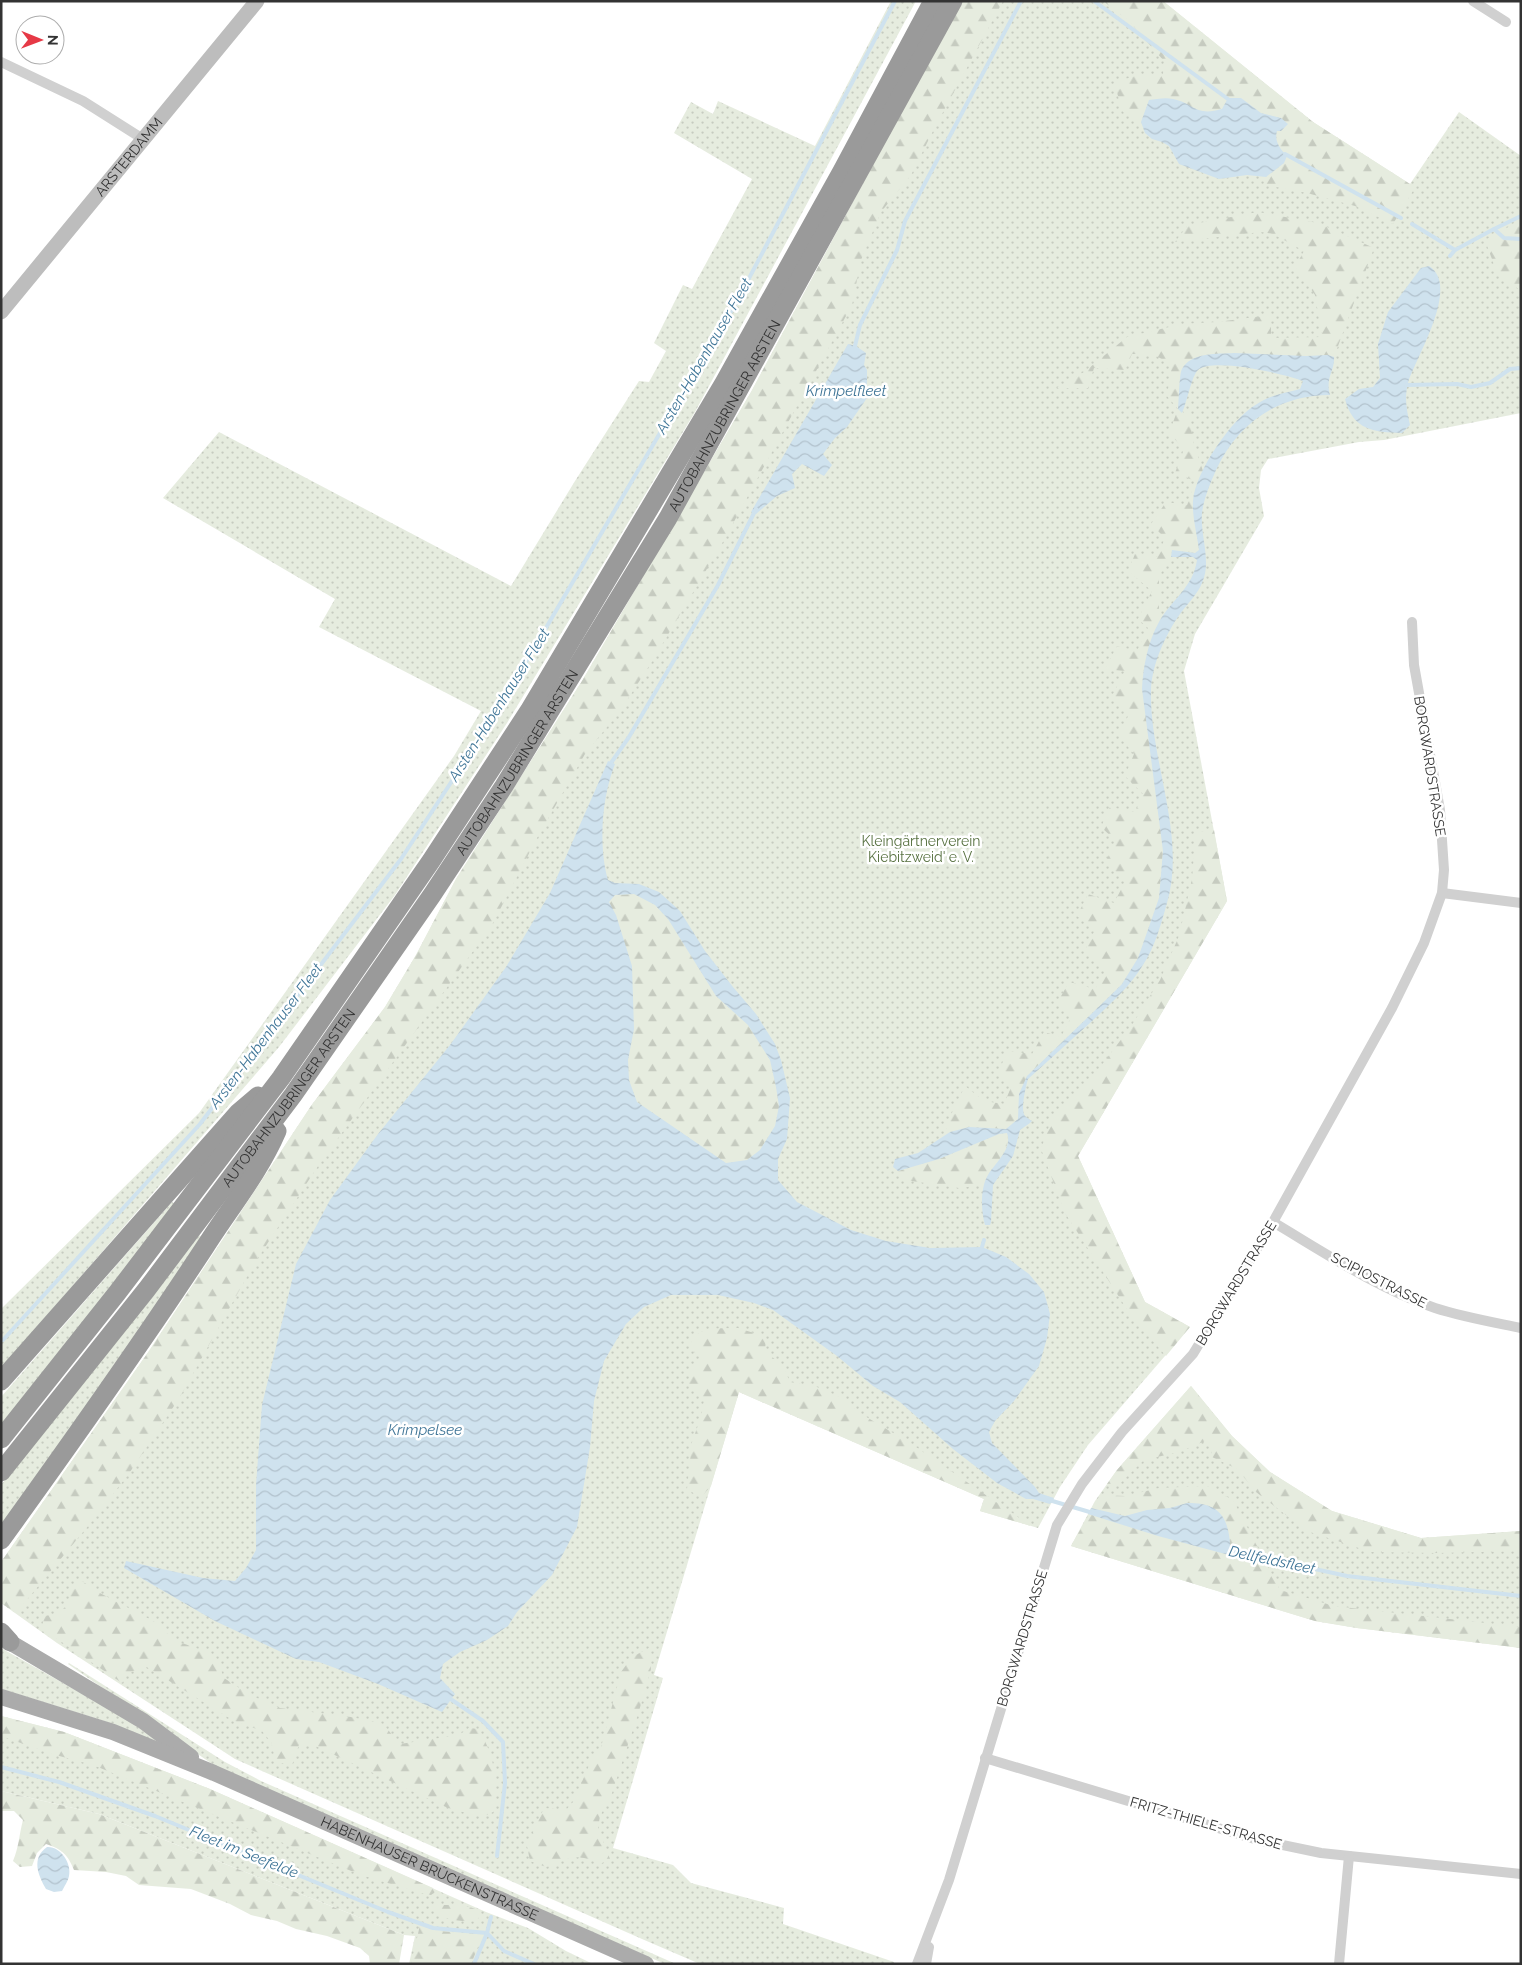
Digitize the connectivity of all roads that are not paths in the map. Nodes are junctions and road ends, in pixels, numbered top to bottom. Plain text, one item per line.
1 (257, 1) edge
2 (933, 1) edge
3 (953, 1) edge
4 (1472, 1) edge
5 (1506, 22) dead end
6 (1, 62) edge
7 (143, 139) junction
8 (1, 312) edge
9 (1412, 622) dead end
10 (1442, 893) junction
11 (1521, 903) edge
12 (280, 1078) junction
13 (293, 1095) junction
14 (1273, 1222) junction
15 (1521, 1328) edge
16 (1, 1381) edge
17 (1, 1438) edge
18 (1, 1472) edge
19 (1, 1540) edge
20 (9, 1640) edge
21 (1, 1697) edge
22 (985, 1758) junction
23 (214, 1773) junction
24 (1350, 1856) junction
25 (1521, 1874) edge
26 (934, 1919) junction
27 (646, 1964) edge
28 (918, 1964) edge
29 (926, 1964) edge
30 (1339, 1964) edge

1 - 7 street, ARSTERDAMM
2 - 12 highway, AUTOBAHNZUBRINGER ARSTEN
3 - 13 highway, AUTOBAHNZUBRINGER ARSTEN
4 - 5 street
6 - 7 street
7 - 8 street, ARSTERDAMM
9 - 10 street, BORGWARDSTRASSE
10 - 11 street
10 - 14 street, BORGWARDSTRASSE
12 - 16 highway
12 - 17 highway, AUTOBAHNZUBRINGER ARSTEN
13 - 18 highway, AUTOBAHNZUBRINGER ARSTEN
13 - 19 highway
14 - 15 street, SCIPIOSTRASSE
14 - 22 street, BORGWARDSTRASSE
20 - 23 main road, HABENHAUSER BRÜCKENSTRASSE
21 - 23 main road, HABENHAUSER BRÜCKENSTRASSE
22 - 24 street, FRITZ-THIELE-STRASSE
22 - 26 street, BORGWARDSTRASSE
23 - 27 main road, HABENHAUSER BRÜCKENSTRASSE
24 - 25 street, FRITZ-THIELE-STRASSE
24 - 30 street
26 - 28 street, BORGWARDSTRASSE
26 - 29 street, BORGWARDSTRASSE

